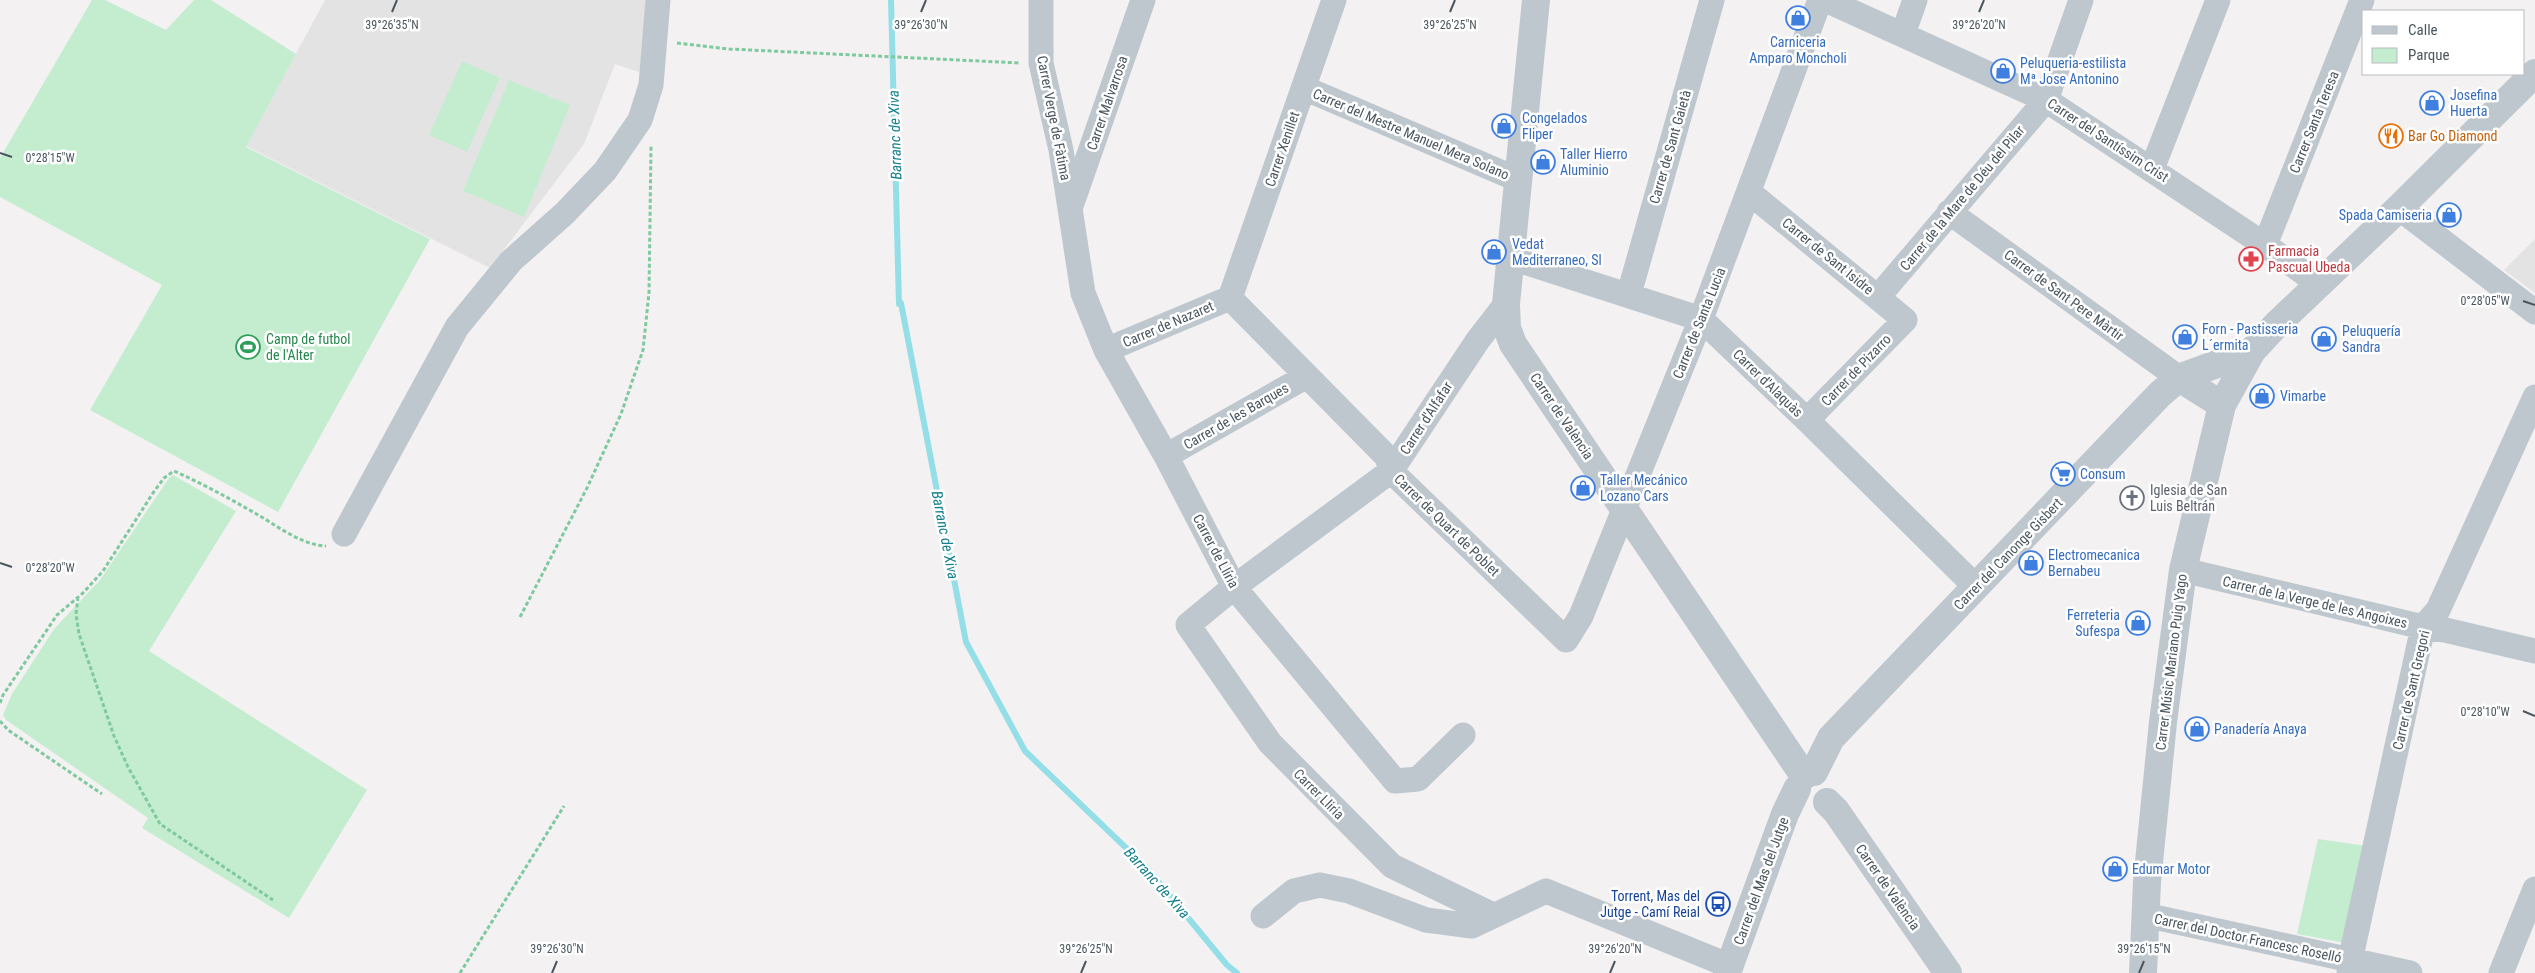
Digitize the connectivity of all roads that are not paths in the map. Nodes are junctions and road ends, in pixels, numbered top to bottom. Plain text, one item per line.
1 (658, 0) edge
2 (1041, 0) edge
3 (1142, 0) edge
4 (1334, 0) edge
5 (1536, 0) edge
6 (1712, 0) edge
7 (1820, 0) edge
8 (1826, 0) edge
9 (1915, 0) edge
10 (2081, 0) edge
11 (2218, 0) edge
12 (2362, 0) edge
13 (1903, 34) junction
14 (2535, 72) edge
15 (1304, 88) junction
16 (2046, 100) junction
17 (2152, 169) junction
18 (1519, 180) junction
19 (1750, 193) junction
20 (1071, 206) junction
21 (2399, 208) junction
22 (1949, 212) junction
23 (2265, 244) junction
24 (1512, 258) junction
25 (2319, 284) junction
26 (1629, 294) junction
27 (1878, 297) junction
28 (1230, 298) junction
29 (1506, 304) junction
30 (2535, 312) edge
31 (1701, 319) junction
32 (1905, 320) joint
33 (1106, 350) junction
34 (2252, 351) junction
35 (1307, 376) junction
36 (2179, 378) junction
37 (2535, 397) edge
38 (2222, 405) junction
39 (1807, 420) junction
40 (1166, 456) junction
41 (1391, 470) junction
42 (1624, 508) junction
43 (344, 534) road end
44 (2183, 570) junction
45 (1234, 587) junction
46 (1976, 588) junction
47 (1188, 625) joint
48 (2423, 627) junction
49 (1566, 640) joint
50 (2535, 651) edge
51 (1463, 735) dead end
52 (1805, 779) junction
53 (2535, 889) edge
54 (2145, 915) junction
55 (1263, 916) dead end
56 (1493, 916) junction
57 (2350, 967) edge
58 (1729, 969) edge
59 (1948, 973) edge
60 (2143, 973) edge
61 (2410, 973) edge
62 (2501, 973) edge

1 - 43 street
2 - 20 street, Carrer Verge de Fàtima
3 - 20 street, Carrer Malvarrosa
4 - 15 street, Carrer Xenillet
5 - 18 street, Carrer de València
6 - 26 street, Carrer de Sant Gaietà
7 - 19 street, Carrer de Santa Lucia
8 - 13 street, Carrer del Santíssim Crist
9 - 13 street
10 - 16 street
11 - 17 street
12 - 23 street, Carrer Santa Teresa
13 - 16 street, Carrer del Santíssim Crist
14 - 21 street
15 - 18 street, Carrer del Mestre Manuel Mera Solano
15 - 28 street, Carrer Xenillet
16 - 17 street, Carrer del Santíssim Crist
16 - 22 street, Carrer de la Mare de Déu del Pilar
17 - 23 street, Carrer del Santíssim Crist
18 - 24 street, Carrer de València
19 - 27 street, Carrer de Sant Isidre
19 - 31 street, Carrer de Santa Lucia
20 - 33 street, Carrer de Llíria
21 - 25 street
21 - 30 street
22 - 27 street, Carrer de la Mare de Déu del Pilar
22 - 36 street, Carrer de Sant Pere Màrtir
23 - 25 street, Carrer del Santíssim Crist
24 - 26 street, Carrer d'Alaquàs
24 - 29 street, Carrer de València
25 - 34 street
26 - 31 street, Carrer d'Alaquàs
27 - 32 street, Carrer de Sant Isidre
28 - 33 street, Carrer de Nazaret
28 - 35 street, Carrer de Quart de Poblet
29 - 41 street, Carrer d'Alfafar
29 - 42 street, Carrer de València
31 - 39 street, Carrer d'Alaquàs
31 - 42 street, Carrer de Santa Lucia
32 - 39 street, Carrer de Pizarro
33 - 40 street, Carrer de Llíria
34 - 36 street, Carrer del Canonge Gisbert
34 - 38 street, Carrer Músic Mariano Puig Yago
35 - 40 street, Carrer de les Barques
35 - 41 street, Carrer de Quart de Poblet
36 - 38 street
36 - 46 street, Carrer del Canonge Gisbert
37 - 48 street, Carrer de Sant Gregori
38 - 44 street, Carrer Músic Mariano Puig Yago
39 - 46 street, Carrer d'Alaquàs
40 - 45 street, Carrer de Llíria
41 - 45 street, Carrer d'Alfafar
41 - 49 street, Carrer de Quart de Poblet
42 - 49 street, Carrer de Santa Lucia
42 - 52 street, Carrer de València
44 - 48 street, Carrer de la Verge de les Angoixes
44 - 54 street, Carrer Músic Mariano Puig Yago
45 - 47 street, Carrer d'Alfafar
45 - 51 street, Carrer de Llíria
46 - 52 street, Carrer del Canonge Gisbert
47 - 56 street, Carrer Lliria
48 - 50 street, Carrer de la Verge de les Angoixes
48 - 57 street, Carrer de Sant Gregori
52 - 58 street, Carrer del Mas del Jutge
52 - 59 street, Carrer de València
53 - 62 street
54 - 57 street, Carrer del Doctor Francesc Roselló
54 - 60 street, Carrer Músic Mariano Puig Yago
55 - 56 street
56 - 58 street
57 - 61 street, Carrer del Doctor Francesc Roselló

